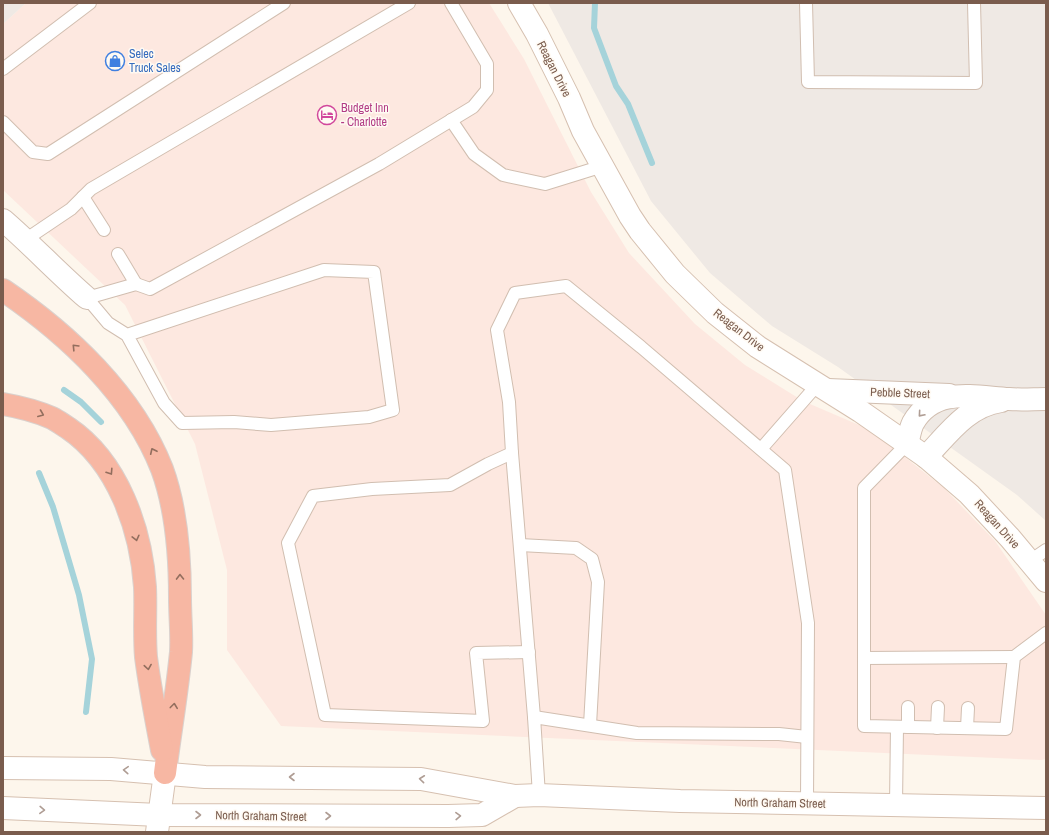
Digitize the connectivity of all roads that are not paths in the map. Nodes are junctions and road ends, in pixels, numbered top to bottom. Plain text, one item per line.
1 (90, 3) edge
2 (284, 3) edge
3 (409, 3) edge
4 (451, 3) edge
5 (519, 3) edge
6 (806, 3) edge
7 (974, 3) edge
8 (3, 69) edge
9 (451, 120) junction
10 (3, 122) edge
11 (602, 166) junction
12 (84, 197) junction
13 (3, 220) edge
14 (104, 230) dead end
15 (25, 240) junction
16 (118, 254) dead end
17 (136, 284) junction
18 (3, 290) edge
19 (87, 298) junction
20 (127, 335) junction
21 (823, 387) junction
22 (972, 395) junction
23 (1046, 399) edge
24 (1010, 400) junction
25 (3, 404) edge
26 (907, 444) junction
27 (761, 449) junction
28 (512, 453) junction
29 (926, 457) junction
30 (520, 545) junction
31 (1038, 555) edge
32 (1046, 581) edge
33 (1046, 633) edge
34 (529, 652) junction
35 (1014, 656) junction
36 (864, 658) junction
37 (908, 707) dead end
38 (938, 707) dead end
39 (968, 708) dead end
40 (534, 717) junction
41 (590, 725) junction
42 (902, 727) junction
43 (938, 728) junction
44 (967, 728) junction
45 (807, 737) junction
46 (3, 768) edge
47 (165, 773) junction
48 (538, 795) junction
49 (515, 796) junction
50 (807, 803) junction
51 (896, 805) junction
52 (3, 808) edge
53 (1046, 808) edge
54 (158, 824) edge

1 - 8 lane
2 - 10 lane
3 - 12 lane
4 - 9 lane
5 - 11 main road, Reagan Drive
6 - 7 lane
9 - 11 lane
9 - 17 lane
11 - 21 main road, Reagan Drive
12 - 14 lane
12 - 15 lane
13 - 15 main road
15 - 19 main road
16 - 17 lane
17 - 19 lane
47 -> 18 highway
19 - 20 lane
20 - 20 lane
21 - 22 main road, Pebble Street
21 - 26 main road, Reagan Drive
21 - 27 lane
22 - 24 main road, Pebble Street
22 -> 26 main road, Pebble Street
23 - 24 main road, Pebble Street
24 - 29 main road, Pebble Street
25 -> 47 highway
26 - 29 main road, Reagan Drive
26 - 36 lane
27 - 28 lane
27 - 45 lane
28 - 30 lane
28 - 34 lane
29 - 31 main road, Reagan Drive
30 - 34 lane
30 - 41 lane
31 - 32 main road, Reagan Drive
33 - 35 lane
34 - 40 lane
35 - 36 lane
35 - 44 lane
36 - 42 lane
37 - 42 lane
38 - 43 lane
39 - 44 lane
40 - 41 lane
40 - 48 lane
41 - 45 lane
42 - 43 lane
42 - 51 lane
43 - 44 lane
45 - 50 lane
47 -> 46 main road, North Graham Street
49 -> 47 main road, North Graham Street
47 - 54 main road
48 - 49 main road, North Graham Street
48 - 50 main road, North Graham Street
54 -> 49 main road, North Graham Street
50 - 51 main road, North Graham Street
51 - 53 main road, North Graham Street
52 -> 54 main road, North Graham Street

